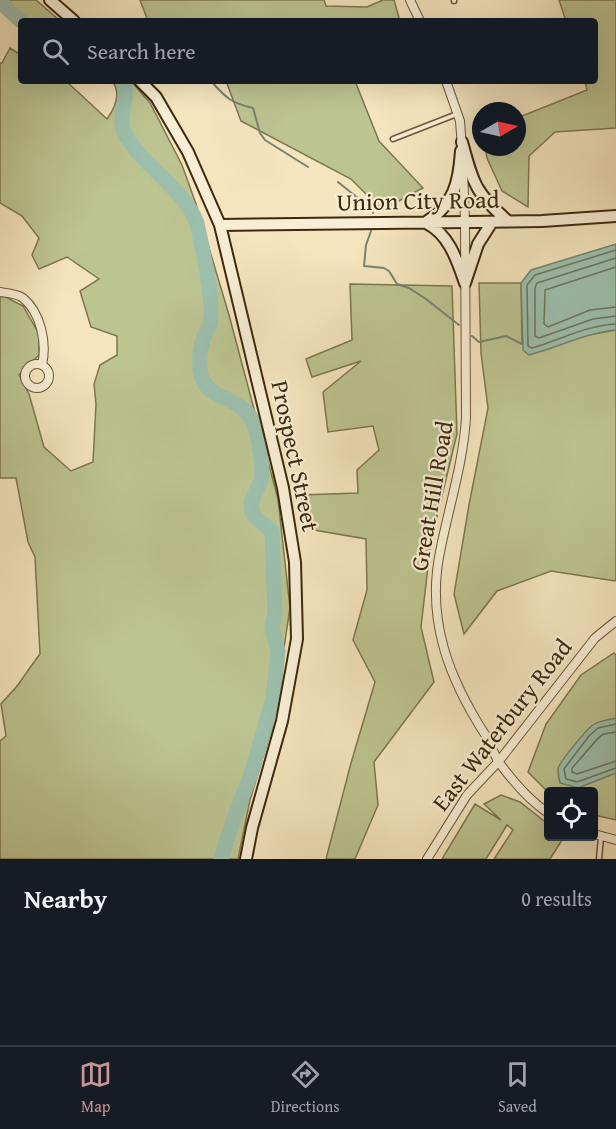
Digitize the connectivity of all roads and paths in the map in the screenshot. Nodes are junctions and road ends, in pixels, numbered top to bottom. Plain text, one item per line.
1 (50, 0) edge
2 (410, 0) edge
3 (71, 18) edge
4 (419, 18) edge
5 (143, 84) edge
6 (447, 84) edge
7 (458, 114) junction
8 (393, 139) dead end
9 (462, 142) junction
10 (616, 216) edge
11 (508, 221) junction
12 (465, 222) junction
13 (492, 222) junction
14 (426, 223) junction
15 (220, 225) junction
16 (465, 283) junction
17 (0, 292) edge
18 (42, 365) dead end
19 (616, 621) edge
20 (499, 761) junction
21 (544, 810) edge
22 (598, 835) edge
23 (616, 840) edge
24 (598, 841) edge
25 (246, 859) edge
26 (427, 859) edge
27 (599, 859) edge

1 - 3 main road
2 - 4 street
5 - 15 main road, Prospect Street
6 - 7 street, Great Hill Road
7 - 8 lane
7 - 9 street, Great Hill Road
9 - 11 main road
9 - 12 street, Great Hill Road
9 - 14 main road
10 - 11 main road, Union City Road
11 - 13 main road, Union City Road
12 - 13 main road, Union City Road
12 - 14 main road, Union City Road
12 - 16 street, Great Hill Road
13 - 16 main road
14 - 15 main road, Union City Road
14 - 16 main road
15 - 25 main road, Prospect Street
16 - 20 street, Great Hill Road
17 - 18 street
19 - 20 street, East Waterbury Road
20 - 21 street, Great Hill Road
20 - 26 street, East Waterbury Road
22 - 23 street
24 - 27 lane

